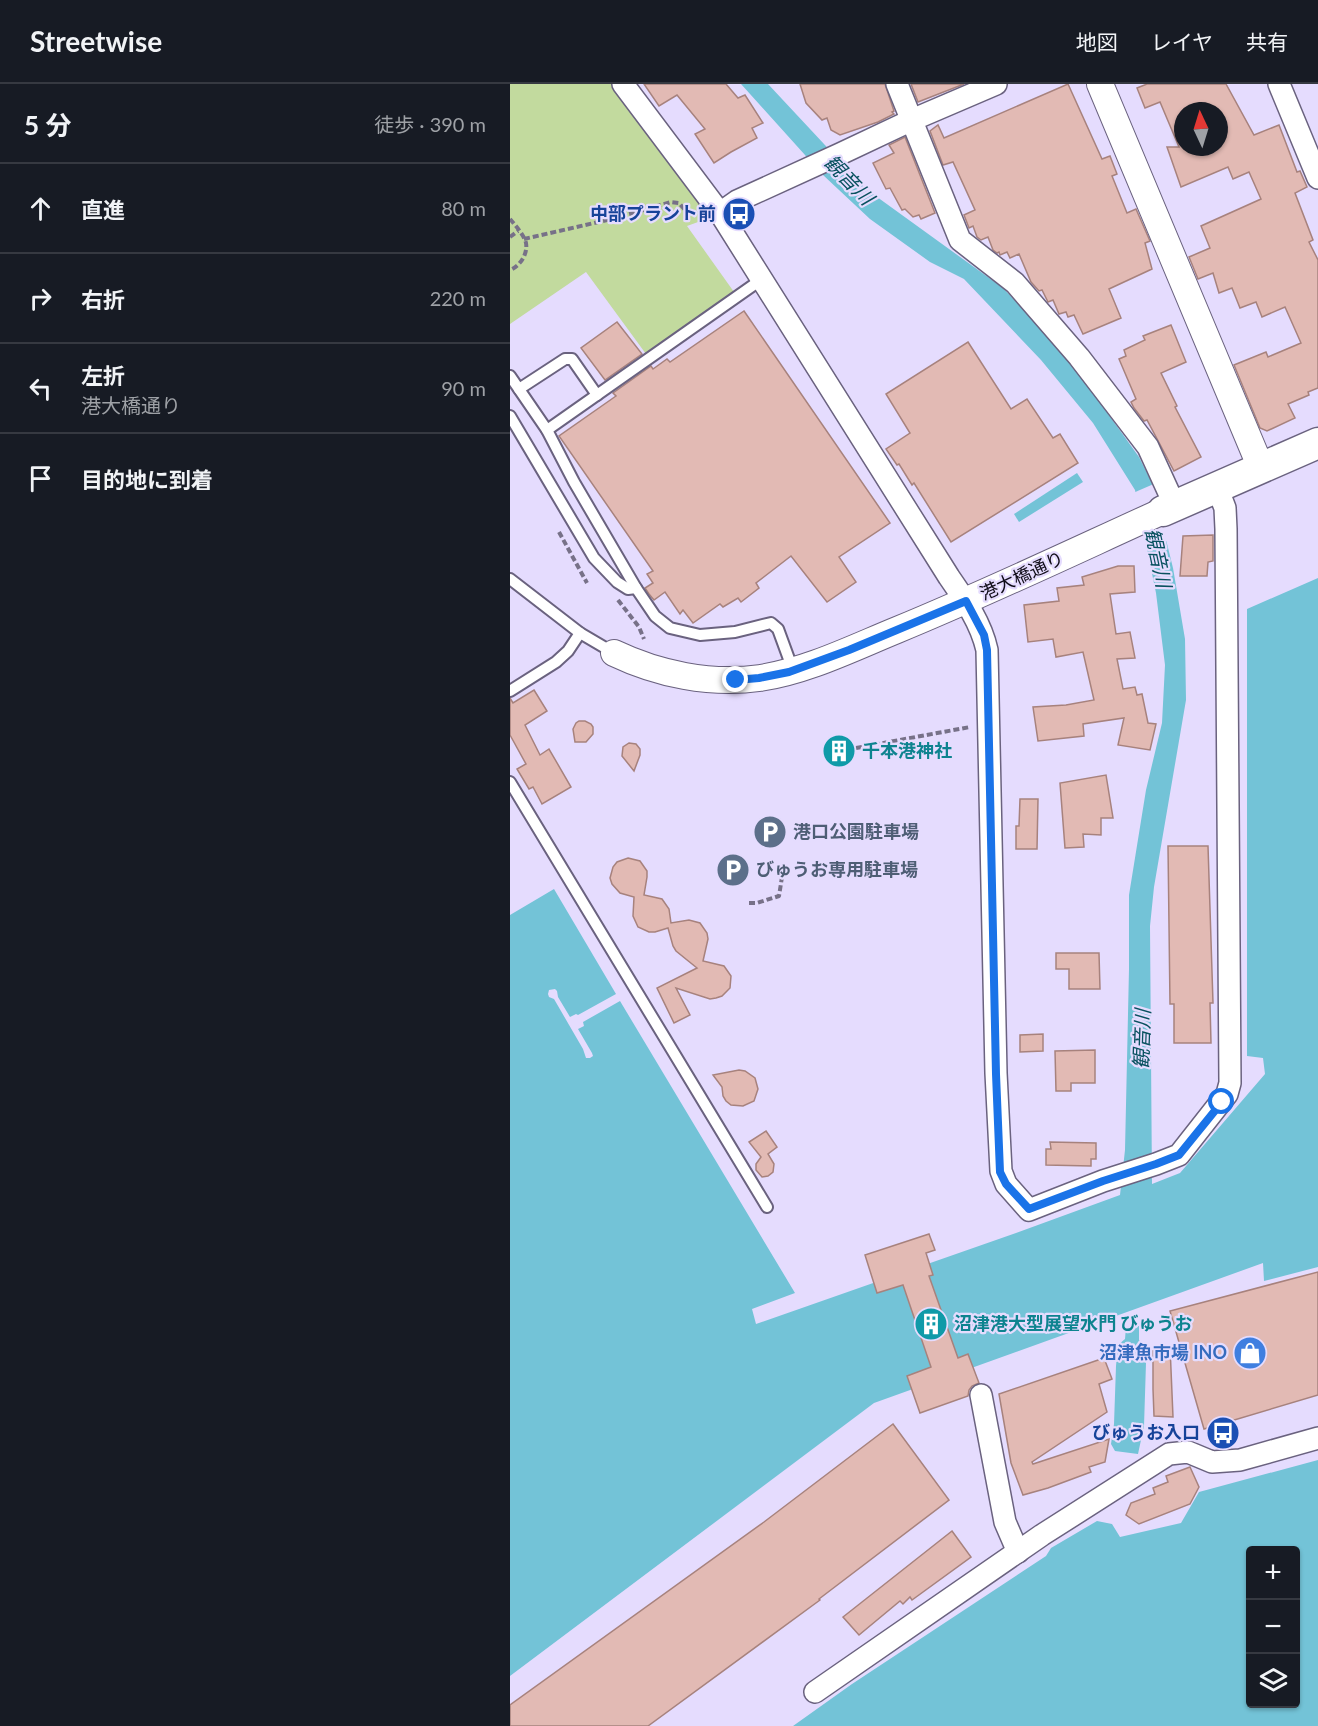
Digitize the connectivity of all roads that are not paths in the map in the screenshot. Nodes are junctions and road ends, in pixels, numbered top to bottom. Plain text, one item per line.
1 (623, 84) edge
2 (897, 84) edge
3 (996, 84) edge
4 (1100, 84) edge
5 (1279, 84) edge
6 (912, 120) junction
7 (1318, 178) edge
8 (716, 206) junction
9 (762, 279) junction
10 (510, 376) edge
11 (519, 389) junction
12 (597, 395) junction
13 (510, 416) edge
14 (547, 430) junction
15 (1318, 443) edge
16 (1261, 468) junction
17 (1217, 487) junction
18 (1159, 513) junction
19 (510, 579) edge
20 (636, 588) junction
21 (966, 601) junction
22 (580, 633) junction
23 (614, 652) joint
24 (793, 670) junction
25 (510, 691) edge
26 (510, 782) edge
27 (767, 1207) dead end
28 (981, 1395) dead end
29 (1318, 1438) edge
30 (1018, 1552) junction
31 (815, 1692) dead end

1 - 8 street
2 - 6 street
3 - 6 street
4 - 16 street
5 - 7 street
6 - 8 street
6 - 18 street
8 - 9 street
9 - 12 lane
9 - 21 street
10 - 11 lane
11 - 12 lane
11 - 14 lane
12 - 14 lane
13 - 20 lane
14 - 20 lane
15 - 16 main road, 港大橋通り
16 - 17 main road, 港大橋通り
17 - 18 main road, 港大橋通り
17 - 21 street
18 - 21 street, 港大橋通り
19 - 22 lane
20 - 24 lane
21 - 24 street, 港大橋通り
22 - 23 lane
22 - 25 lane
23 - 24 street, 港大橋通り
26 - 27 lane
28 - 30 street
29 - 30 street
30 - 31 street

